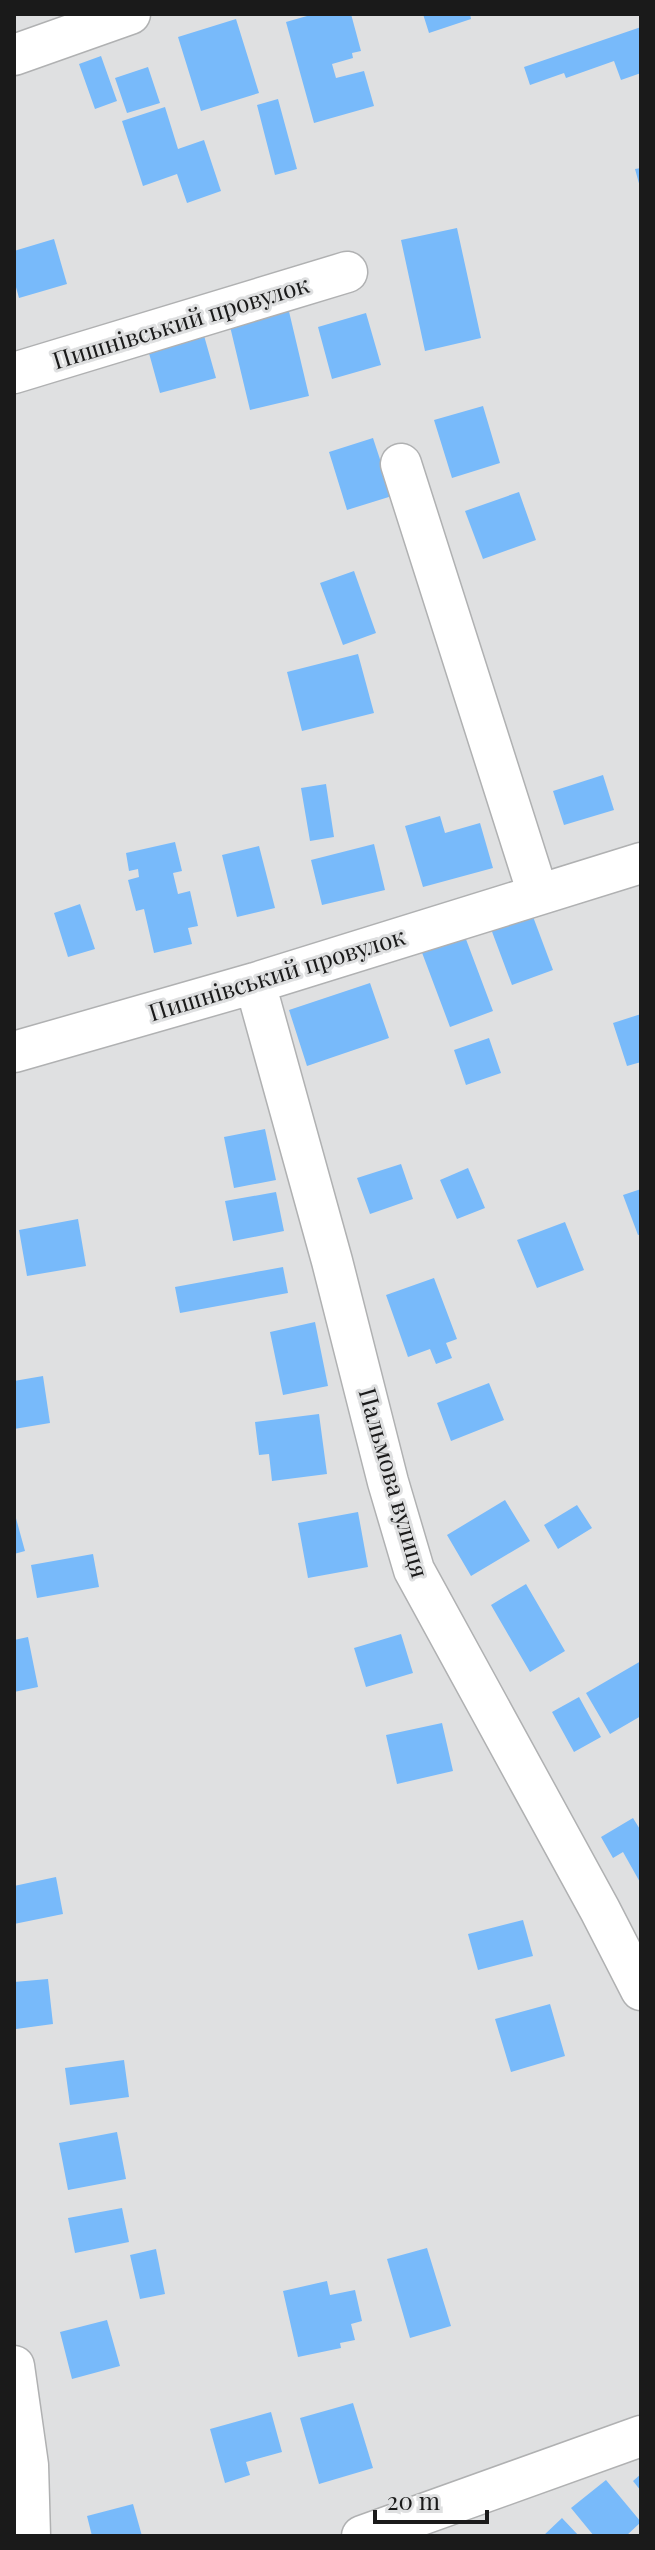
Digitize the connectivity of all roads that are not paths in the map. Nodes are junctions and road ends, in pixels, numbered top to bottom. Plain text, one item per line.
1 (130, 14) edge
2 (14, 55) edge
3 (347, 272) dead end
4 (14, 373) edge
5 (401, 464) dead end
6 (641, 863) edge
7 (538, 894) junction
8 (255, 983) junction
9 (14, 1052) edge
10 (641, 1990) edge
11 (14, 2366) edge
12 (641, 2436) edge
13 (30, 2536) edge
14 (362, 2536) edge

1 - 2 street
3 - 4 street, Пишнівський провулок
5 - 7 street
6 - 7 street, Пишнівський провулок
7 - 8 street, Пишнівський провулок
8 - 9 street, Пишнівський провулок
8 - 10 street, Пальмова вулиця
11 - 13 street
12 - 14 street

